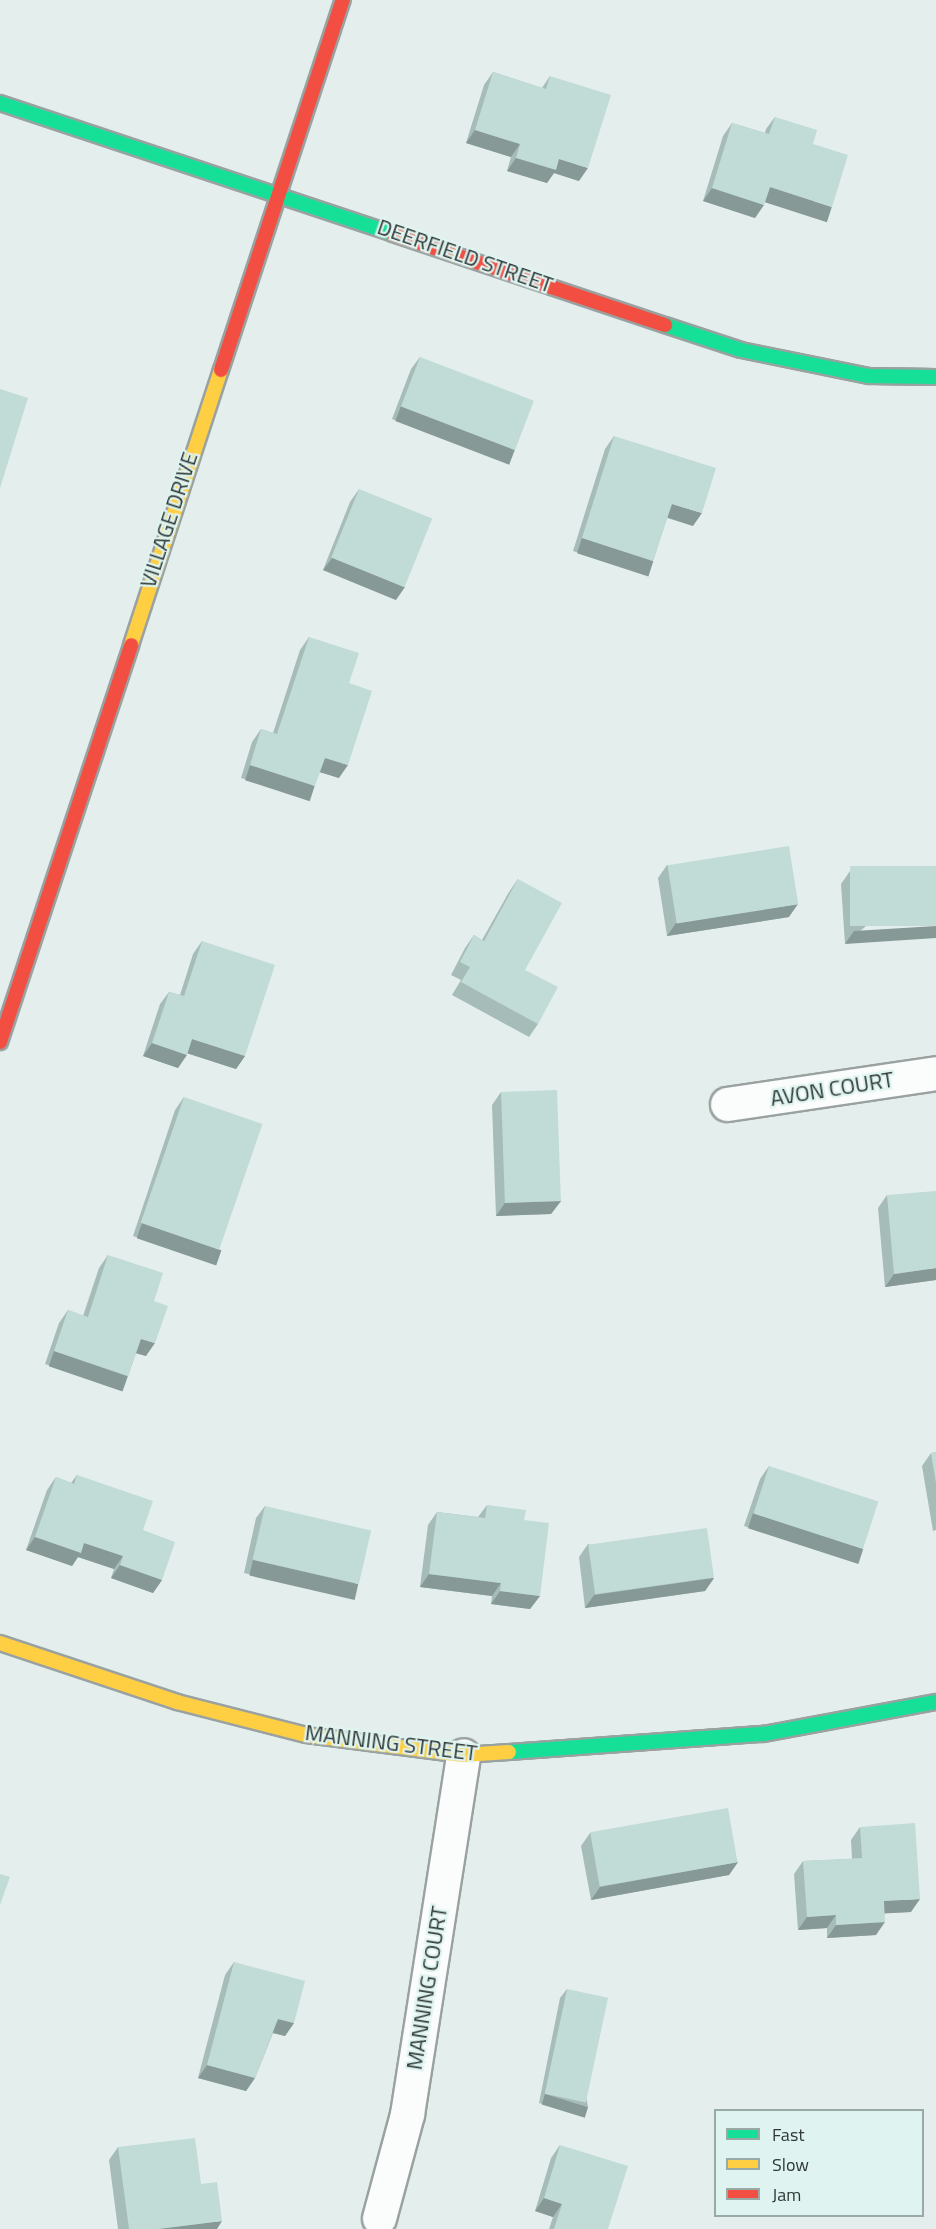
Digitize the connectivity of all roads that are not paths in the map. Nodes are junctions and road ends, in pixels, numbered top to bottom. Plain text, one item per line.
1 (343, 0) edge
2 (0, 103) edge
3 (277, 193) junction
4 (936, 377) edge
5 (0, 1042) edge
6 (936, 1073) edge
7 (727, 1104) dead end
8 (0, 1643) edge
9 (936, 1702) edge
10 (463, 1755) junction
11 (380, 2218) dead end

1 - 3 street, VILLAGE DRIVE
2 - 3 street, DEERFIELD STREET
3 - 4 street, DEERFIELD STREET
3 - 5 street, VILLAGE DRIVE
6 - 7 street, AVON COURT
8 - 10 street, MANNING STREET
9 - 10 street, MANNING STREET
10 - 11 street, MANNING COURT

